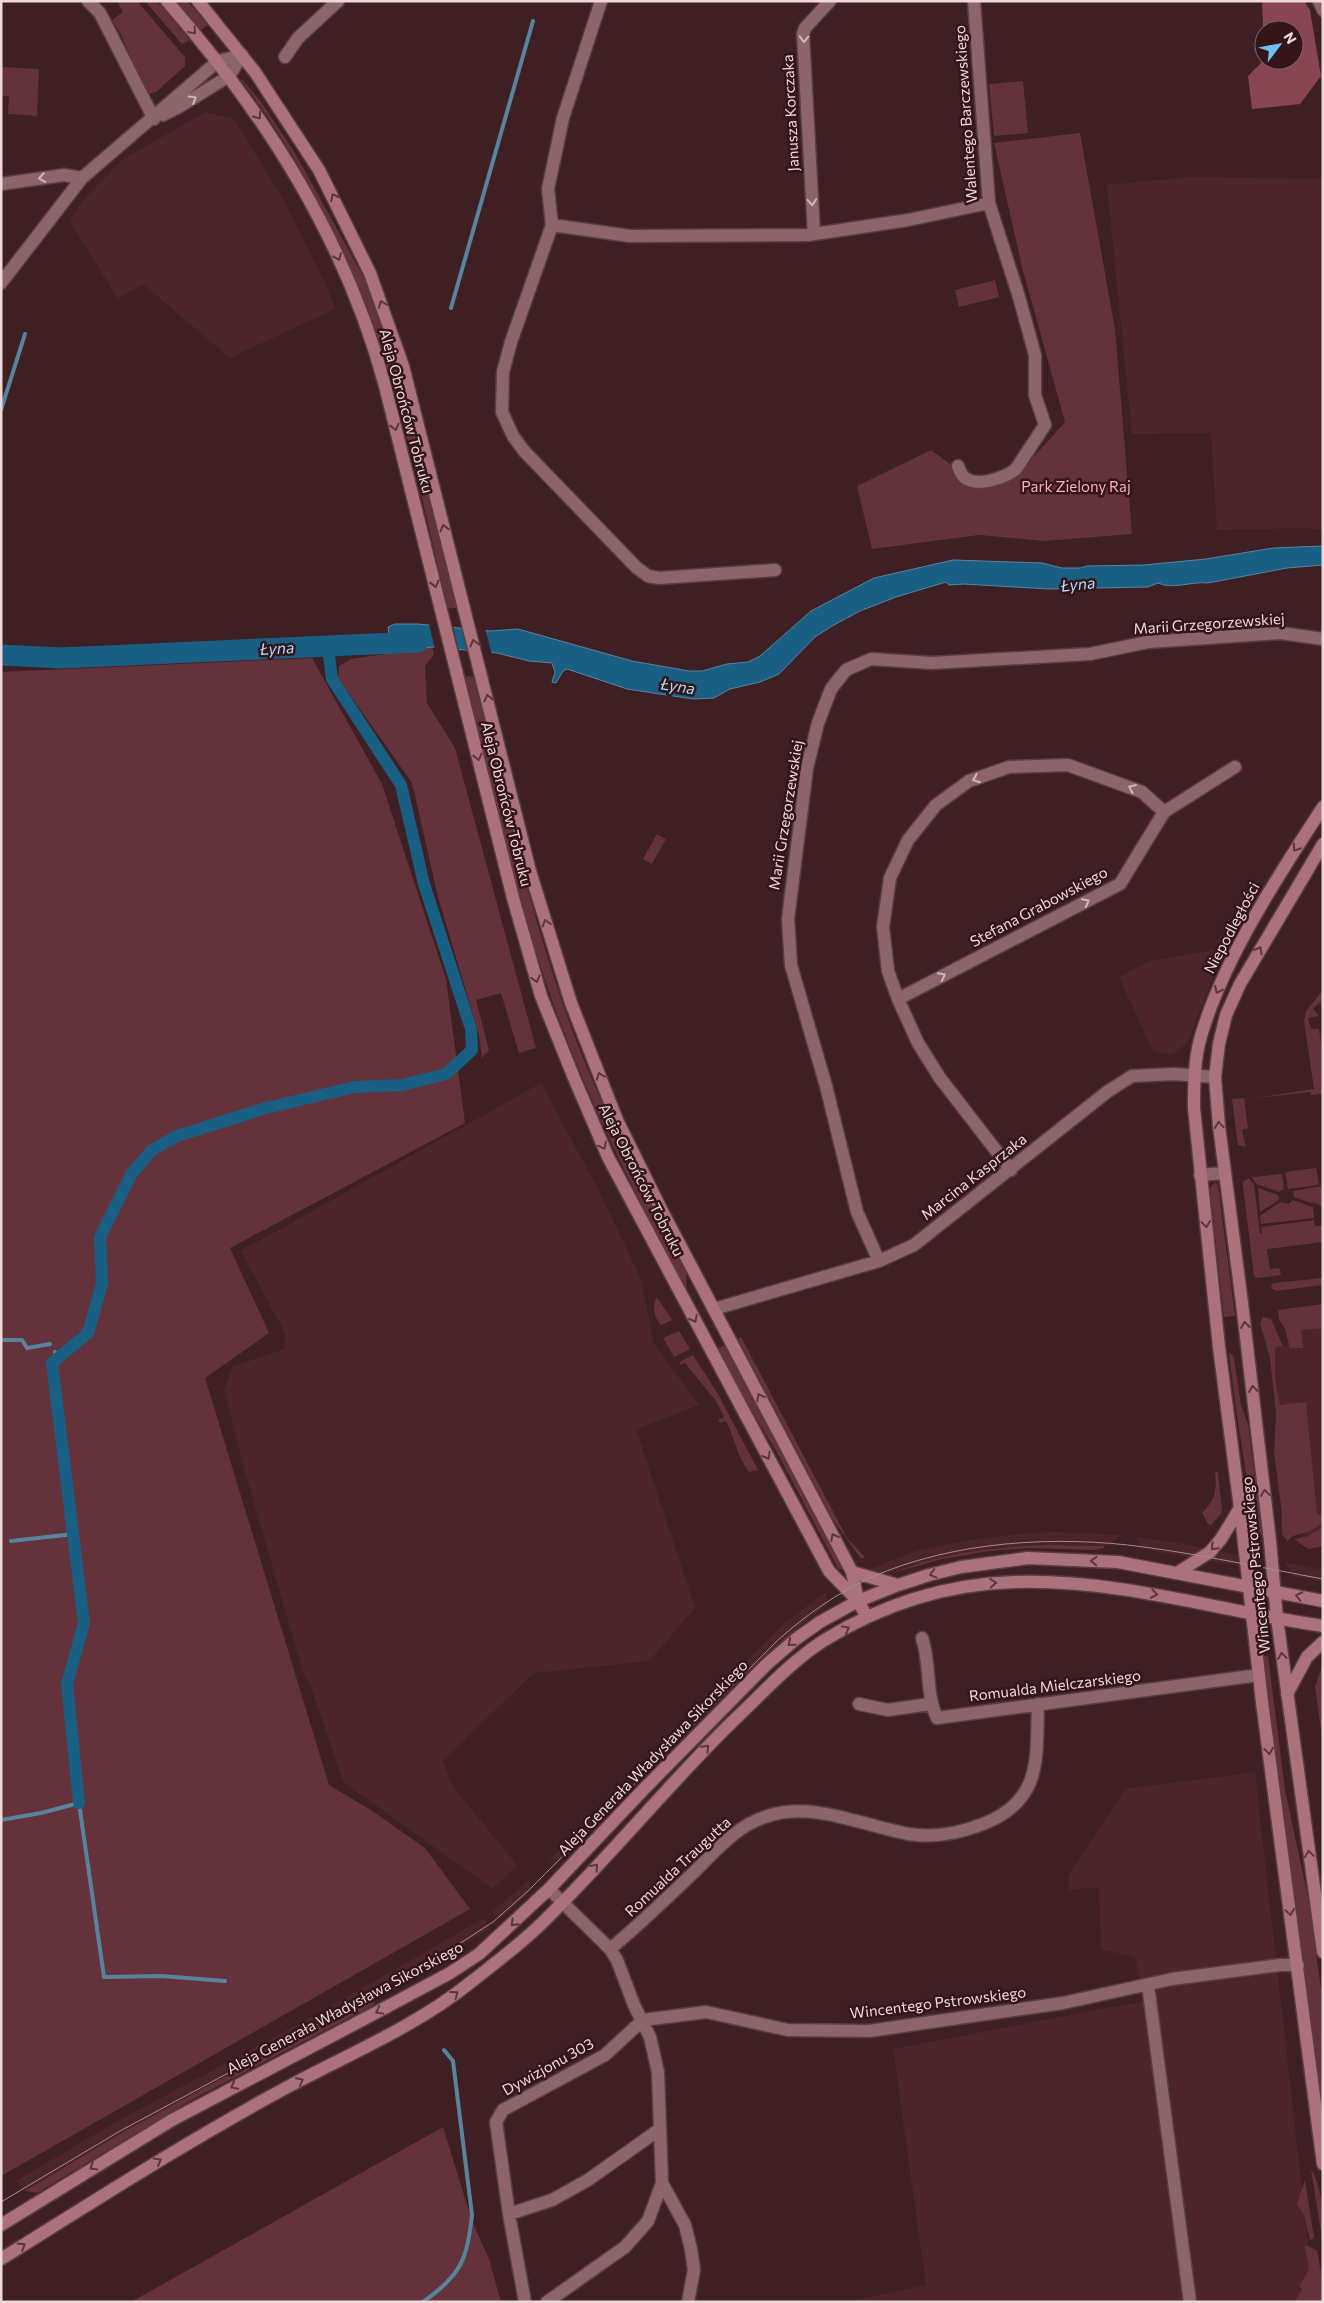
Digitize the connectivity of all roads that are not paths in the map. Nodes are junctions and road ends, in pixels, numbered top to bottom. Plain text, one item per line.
1 (88, 1) edge
2 (167, 1) edge
3 (198, 1) edge
4 (338, 1) edge
5 (601, 1) edge
6 (830, 1) edge
7 (974, 1) edge
8 (1319, 1) edge
9 (1323, 10) edge
10 (242, 55) junction
11 (284, 57) dead end
12 (218, 61) junction
13 (229, 76) junction
14 (154, 119) junction
15 (82, 178) junction
16 (1, 184) edge
17 (988, 203) junction
18 (552, 225) junction
19 (814, 234) junction
20 (1, 284) edge
21 (958, 466) dead end
22 (774, 570) dead end
23 (1323, 640) edge
24 (1235, 767) dead end
25 (1323, 807) edge
26 (1164, 812) junction
27 (1323, 844) edge
28 (898, 999) junction
29 (1194, 1075) junction
30 (1216, 1077) junction
31 (1011, 1170) junction
32 (1225, 1174) junction
33 (1200, 1175) junction
34 (879, 1261) junction
35 (714, 1308) junction
36 (1240, 1508) junction
37 (852, 1572) junction
38 (1177, 1573) junction
39 (898, 1585) junction
40 (1249, 1585) junction
41 (1274, 1590) junction
42 (858, 1601) junction
43 (1323, 1601) edge
44 (1252, 1612) junction
45 (867, 1617) junction
46 (1277, 1618) junction
47 (1323, 1626) edge
48 (922, 1638) dead end
49 (1323, 1642) edge
50 (1259, 1675) junction
51 (1287, 1694) junction
52 (859, 1704) dead end
53 (930, 1704) junction
54 (1038, 1704) junction
55 (549, 1889) junction
56 (562, 1903) junction
57 (610, 1949) junction
58 (1323, 1952) edge
59 (1298, 1965) junction
60 (1148, 1985) junction
61 (643, 2020) junction
62 (660, 2129) junction
63 (1323, 2164) edge
64 (662, 2183) junction
65 (509, 2214) junction
66 (1, 2225) edge
67 (1, 2258) edge
68 (525, 2302) edge
69 (547, 2302) edge
70 (688, 2302) edge
71 (1190, 2302) edge

1 - 14 street
2 -> 12 main road, Aleja Obrońców Tobruku
3 - 10 main road, Aleja Obrońców Tobruku
4 - 11 street
5 - 18 street
6 -> 19 street, Janusza Korczaka
7 - 17 street, Walentego Barczewskiego
8 - 9 street
10 - 12 street
10 - 13 street
35 -> 10 main road, Aleja Obrońców Tobruku
12 - 13 main road, Aleja Obrońców Tobruku
12 - 14 street
14 -> 13 street
13 -> 42 main road, Aleja Obrońców Tobruku
14 - 15 street
15 -> 16 street
15 - 20 street
17 - 19 street
17 - 21 street, Walentego Barczewskiego
18 - 19 street
18 - 22 street
23 - 34 street, Marii Grzegorzewskiej
24 - 26 street, Stefana Grabowskiego
25 -> 29 main road, Niepodległości
28 -> 26 street, Stefana Grabowskiego
26 -> 28 street
30 -> 27 main road
28 - 31 street
29 - 30 street, Marcina Kasprzaka
29 - 31 street, Marcina Kasprzaka
29 - 33 main road, Wincentego Pstrowskiego
32 -> 30 main road, Wincentego Pstrowskiego
31 - 34 street, Marcina Kasprzaka
32 - 33 street
41 -> 32 main road, Wincentego Pstrowskiego
33 -> 36 main road, Wincentego Pstrowskiego
34 - 35 street, Marcina Kasprzaka
37 -> 35 main road, Aleja Obrońców Tobruku
36 -> 38 main road
36 - 40 main road, Wincentego Pstrowskiego
37 - 39 main road
37 - 42 main road, Aleja Obrońców Tobruku
38 -> 39 main road, Aleja Generała Władysława Sikorskiego
38 - 40 main road, Aleja Generała Władysława Sikorskiego
39 - 42 main road, Aleja Generała Władysława Sikorskiego
40 - 41 main road, Aleja Generała Władysława Sikorskiego
40 - 44 main road, Wincentego Pstrowskiego
43 -> 41 main road, Aleja Generała Władysława Sikorskiego
41 - 46 main road, Wincentego Pstrowskiego
42 - 45 main road, Aleja Obrońców Tobruku
42 -> 55 main road, Aleja Generała Władysława Sikorskiego
45 -> 44 main road, Aleja Generała Władysława Sikorskiego
44 - 46 main road, Aleja Generała Władysława Sikorskiego
44 - 50 main road, Wincentego Pstrowskiego
56 -> 45 main road, Aleja Generała Władysława Sikorskiego
46 - 47 main road, Aleja Generała Władysława Sikorskiego
51 -> 46 main road, Wincentego Pstrowskiego
48 - 53 street
49 - 51 main road
50 - 54 street, Romualda Mielczarskiego
50 -> 59 main road, Wincentego Pstrowskiego
58 -> 51 main road, Wincentego Pstrowskiego
52 - 53 street
53 - 54 street, Romualda Mielczarskiego
54 - 57 street, Romualda Traugutta
55 - 56 street
55 -> 66 main road, Aleja Generała Władysława Sikorskiego
56 - 57 street
67 -> 56 main road, Aleja Generała Władysława Sikorskiego
57 - 61 street
59 - 60 street, Wincentego Pstrowskiego
59 - 63 main road, Wincentego Pstrowskiego
60 - 61 street, Wincentego Pstrowskiego
60 - 71 street
61 - 62 street
61 - 65 street, Dywizjonu 303
62 - 64 street
62 - 65 street
64 - 69 street
64 - 70 street
65 - 68 street, Dywizjonu 303

